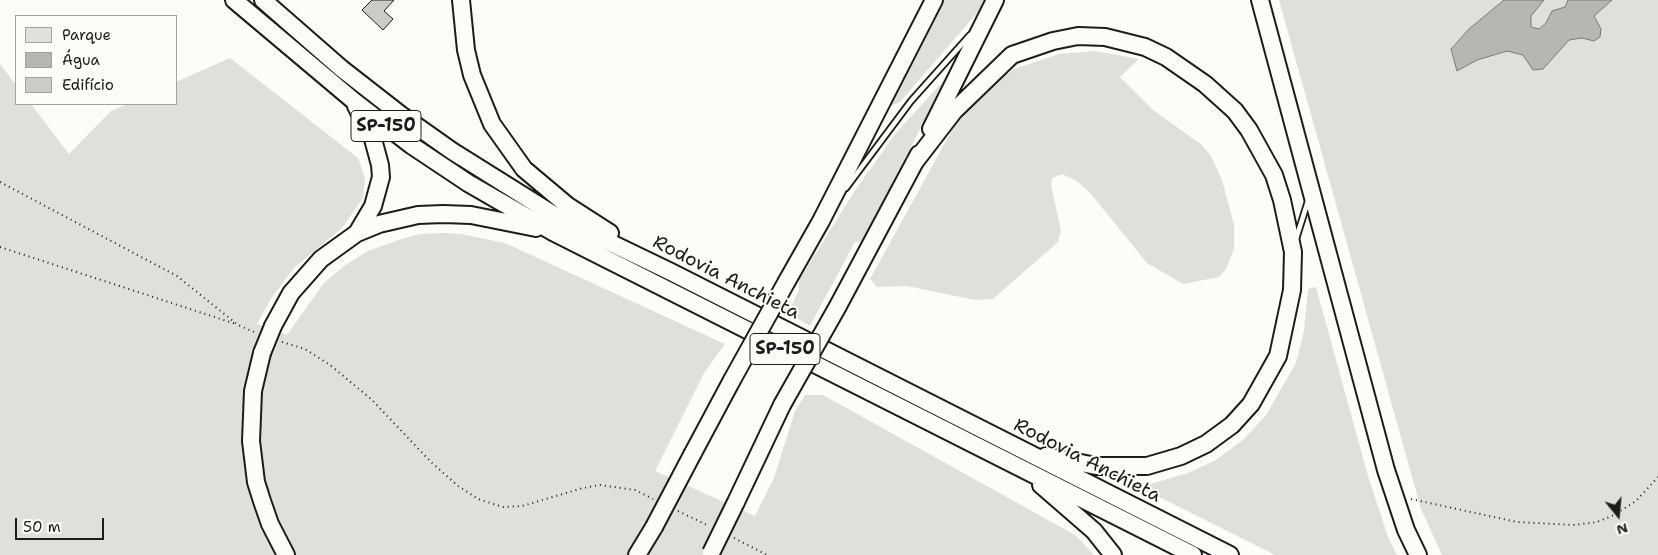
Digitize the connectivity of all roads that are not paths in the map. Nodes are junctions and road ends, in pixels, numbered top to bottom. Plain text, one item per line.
1 (234, 0) edge
2 (461, 0) edge
3 (921, 0) edge
4 (934, 0) edge
5 (995, 0) edge
6 (1260, 0) edge
7 (270, 1) edge
8 (987, 15) junction
9 (896, 75) junction
10 (354, 101) junction
11 (914, 163) junction
12 (1312, 188) junction
13 (821, 221) junction
14 (553, 232) junction
15 (357, 233) junction
16 (1293, 252) junction
17 (671, 272) junction
18 (1021, 459) junction
19 (711, 554) edge
20 (286, 555) edge
21 (637, 555) edge
22 (1112, 555) edge
23 (1193, 555) edge
24 (1230, 555) edge
25 (1418, 555) edge

1 - 10 highway, Rodovia Anchieta / SP-150
2 - 17 highway
3 - 9 highway
4 - 9 highway
5 - 8 highway
6 - 12 highway
7 - 17 highway, Rodovia Anchieta / SP-150
8 - 11 highway
8 - 13 lane
9 - 13 highway
10 - 14 highway, Rodovia Anchieta / SP-150
10 - 15 highway
11 - 16 highway
11 - 19 highway, bridge
12 - 16 lane
12 - 25 highway
13 - 21 highway, bridge
14 - 15 highway
14 - 18 highway, Rodovia Anchieta / SP-150
15 - 20 highway, bridge
16 - 18 highway
17 - 18 highway, Rodovia Anchieta / SP-150
18 - 22 highway
18 - 23 highway, Rodovia Anchieta / SP-150
18 - 24 highway, Rodovia Anchieta / SP-150

